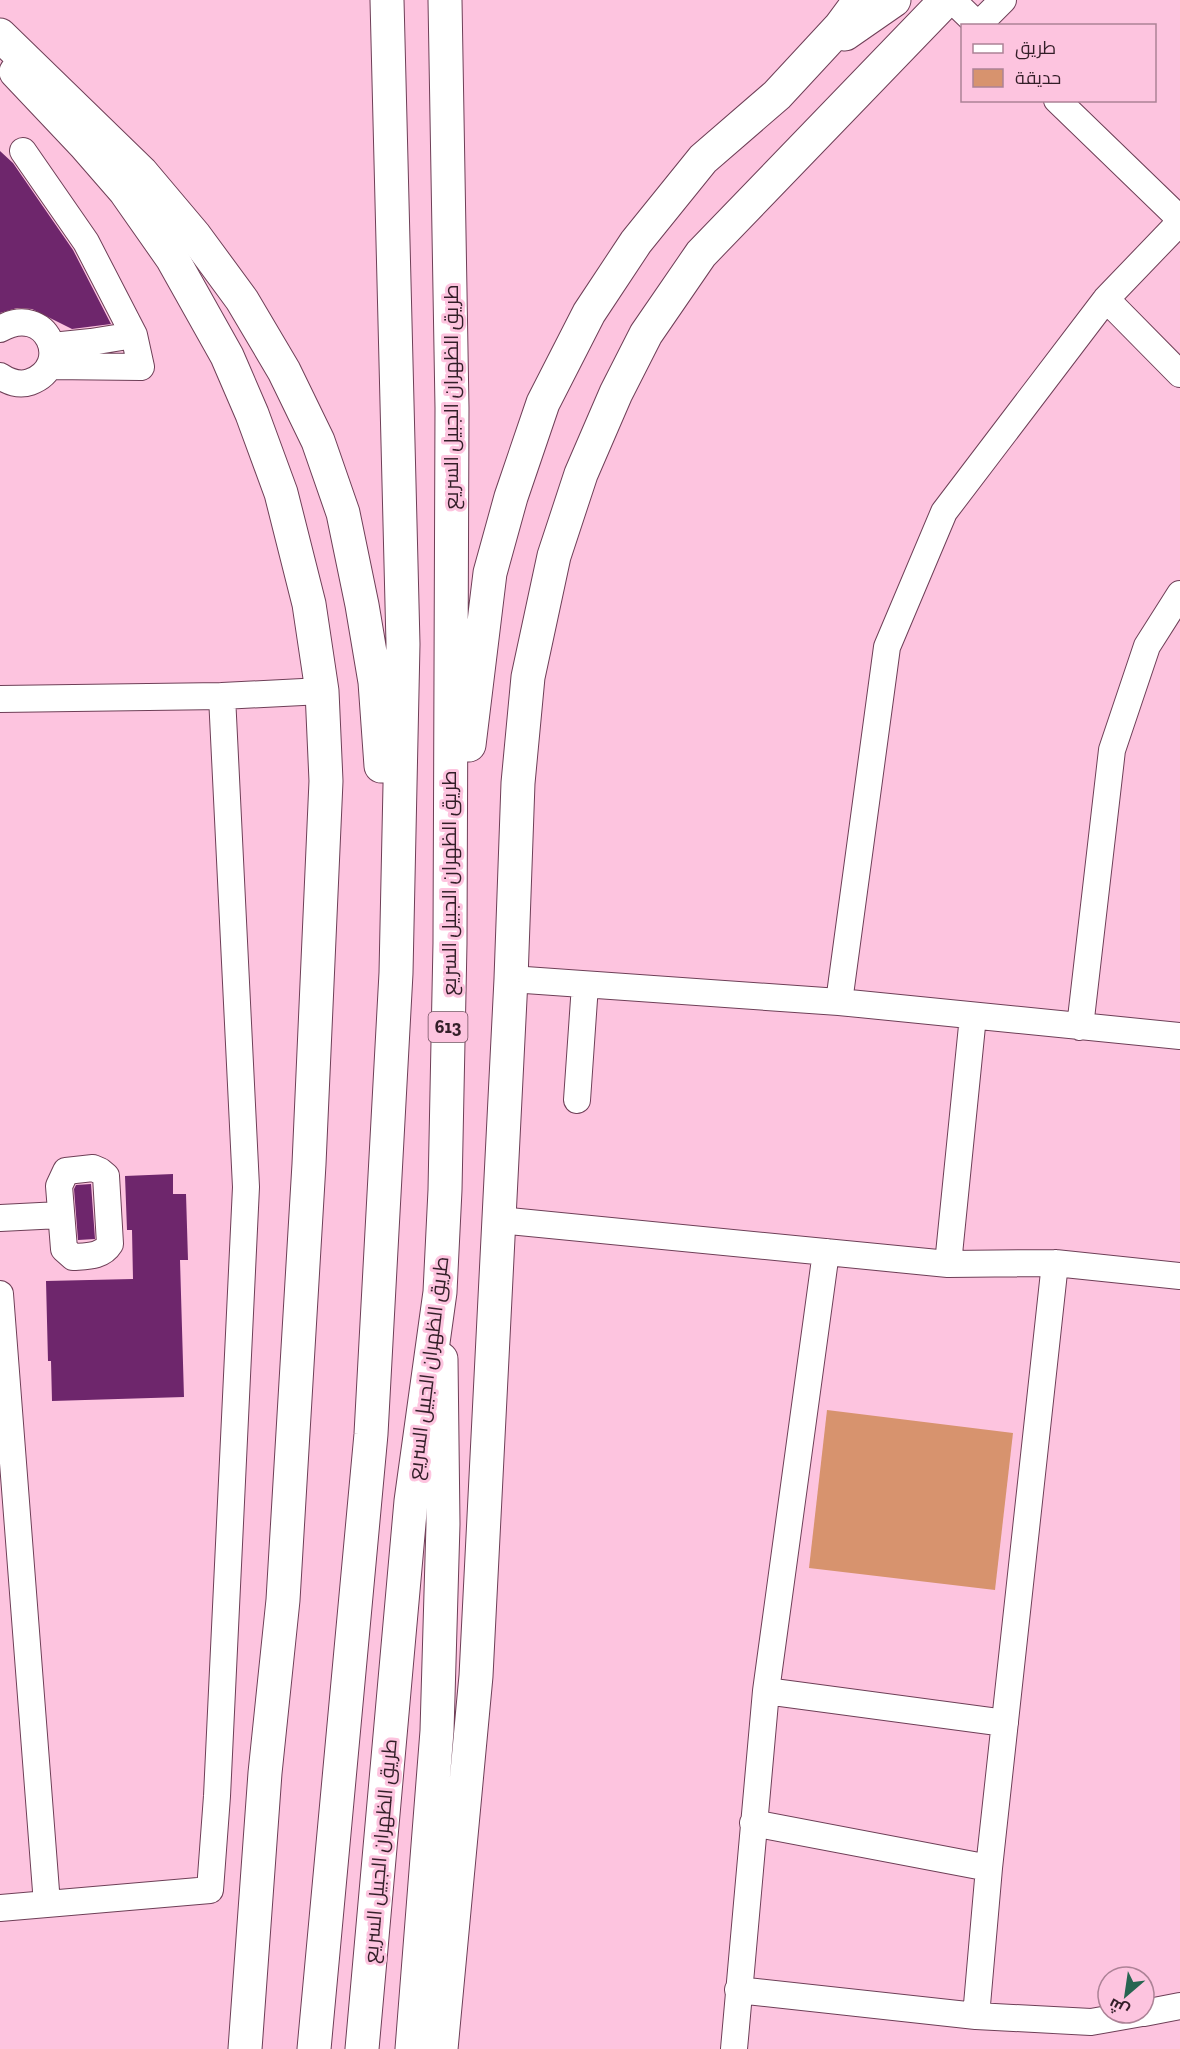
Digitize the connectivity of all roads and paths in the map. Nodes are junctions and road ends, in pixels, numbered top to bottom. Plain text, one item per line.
1 (387, 0) edge
2 (445, 0) edge
3 (860, 0) edge
4 (894, 0) edge
5 (946, 0) edge
6 (952, 0) edge
7 (1003, 0) edge
8 (978, 24) edge
9 (980, 24) edge
10 (0, 34) edge
11 (0, 55) edge
12 (777, 95) junction
13 (1059, 102) edge
14 (23, 152) dead end
15 (1180, 221) edge
16 (1106, 299) junction
17 (0, 329) edge
18 (51, 356) junction
19 (1180, 374) edge
20 (0, 375) edge
21 (1180, 594) edge
22 (322, 691) junction
23 (222, 696) junction
24 (0, 699) edge
25 (450, 943) junction
26 (396, 973) junction
27 (511, 979) junction
28 (585, 985) junction
29 (839, 1002) junction
30 (973, 1016) junction
31 (1080, 1027) junction
32 (1180, 1036) edge
33 (577, 1100) dead end
34 (60, 1215) dead end
35 (0, 1218) edge
36 (499, 1220) junction
37 (826, 1252) junction
38 (1055, 1263) junction
39 (948, 1264) junction
40 (1180, 1276) edge
41 (440, 1292) junction
42 (0, 1294) edge
43 (766, 1691) junction
44 (1005, 1723) junction
45 (753, 1823) junction
46 (990, 1868) junction
47 (47, 1904) junction
48 (0, 1908) edge
49 (738, 1990) junction
50 (1180, 2006) edge
51 (1156, 2011) edge
52 (976, 2016) junction
53 (1096, 2021) edge
54 (245, 2049) edge
55 (314, 2049) edge
56 (362, 2049) edge
57 (412, 2049) edge
58 (441, 2049) edge
59 (734, 2049) edge

1 - 26 main road
2 - 25 main road, طريق الظهران الجبيل السريع / 613
3 - 12 main road
4 - 12 main road
5 - 27 main road
6 - 8 street
7 - 9 street
10 - 26 main road
11 - 22 main road
12 - 25 main road
13 - 15 street
14 - 18 street
15 - 16 street
16 - 19 street
16 - 29 street
17 - 18 street
18 - 20 street
21 - 31 street
22 - 23 street
22 - 54 main road
23 - 24 street
23 - 47 street
25 - 41 main road, طريق الظهران الجبيل السريع / 613
26 - 55 main road
27 - 28 street
27 - 36 main road
28 - 29 street
28 - 33 street
29 - 30 street
30 - 31 street
30 - 39 street
31 - 32 street
34 - 35 street
36 - 37 street
36 - 58 main road
37 - 39 street
37 - 43 street
38 - 39 street
38 - 40 street
38 - 44 street
41 - 56 main road, طريق الظهران الجبيل السريع / 613
41 - 57 main road
42 - 47 street
43 - 44 street
43 - 45 street
44 - 46 street
45 - 46 street
45 - 49 street
46 - 52 street
47 - 48 street
49 - 52 street
49 - 59 street
50 - 51 street
52 - 53 street

